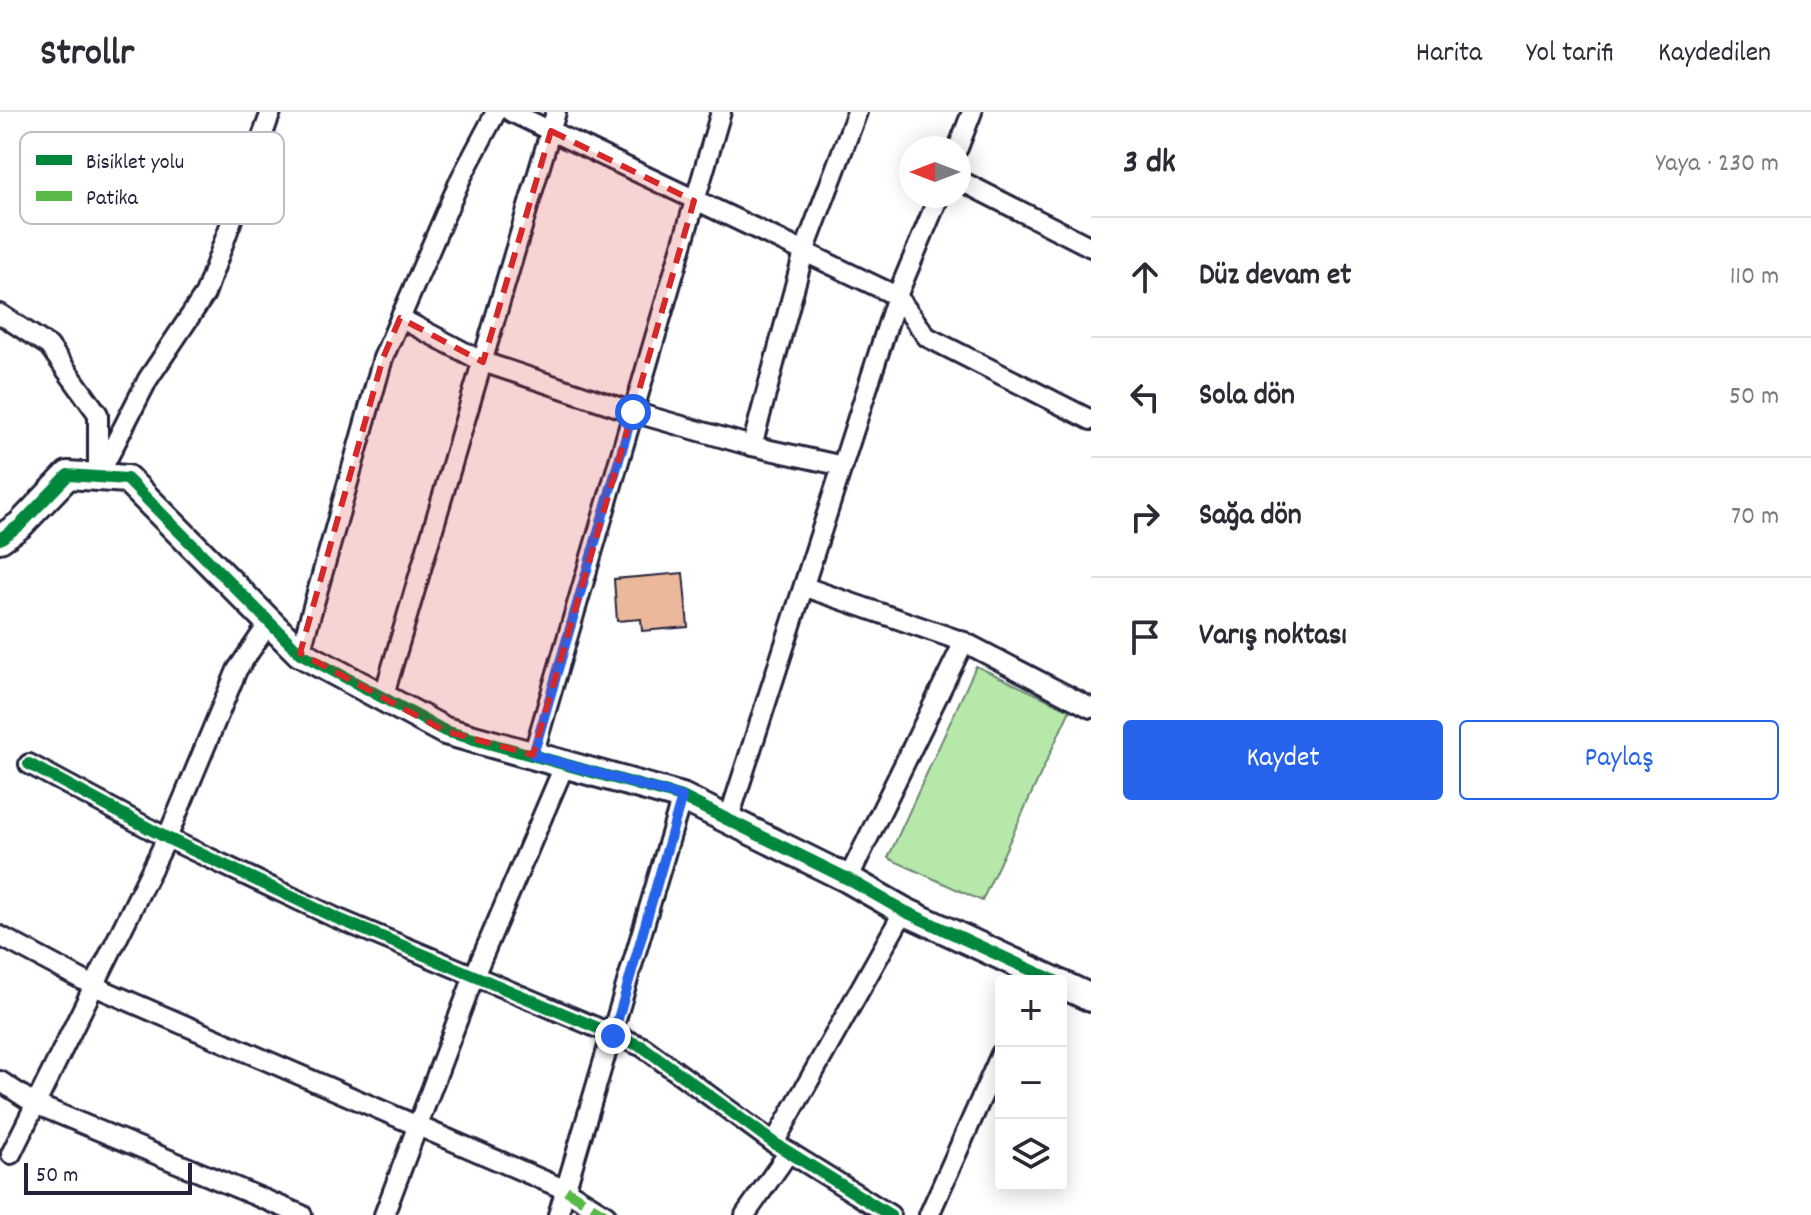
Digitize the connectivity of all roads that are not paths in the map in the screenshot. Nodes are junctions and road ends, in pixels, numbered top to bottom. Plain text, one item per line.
1 (271, 112) edge
2 (496, 112) edge
3 (511, 112) edge
4 (556, 112) edge
5 (721, 112) edge
6 (857, 112) edge
7 (972, 112) edge
8 (551, 131) junction
9 (264, 132) edge
10 (963, 136) edge
11 (971, 186) edge
12 (694, 201) junction
13 (934, 208) edge
14 (230, 224) edge
15 (1091, 247) edge
16 (804, 252) junction
17 (897, 296) junction
18 (0, 314) edge
19 (400, 318) junction
20 (483, 362) junction
21 (633, 412) junction
22 (1091, 420) edge
23 (752, 446) junction
24 (843, 466) junction
25 (98, 477) junction
26 (0, 539) edge
27 (805, 587) junction
28 (269, 623) junction
29 (964, 642) junction
30 (300, 653) junction
31 (383, 698) junction
32 (1091, 708) edge
33 (533, 755) junction
34 (29, 764) dead end
35 (565, 764) junction
36 (682, 797) junction
37 (728, 821) junction
38 (167, 838) junction
39 (848, 879) junction
40 (904, 911) junction
41 (0, 936) edge
42 (1037, 975) edge
43 (474, 976) junction
44 (94, 986) junction
45 (1067, 988) edge
46 (1091, 998) edge
47 (613, 1036) junction
48 (995, 1067) edge
49 (0, 1081) edge
50 (35, 1104) junction
51 (417, 1127) junction
52 (782, 1148) junction
53 (11, 1154) dead end
54 (566, 1190) junction
55 (302, 1215) edge
56 (384, 1215) edge
57 (558, 1215) edge
58 (606, 1215) edge
59 (745, 1215) edge
60 (890, 1215) edge
61 (929, 1215) edge

1 - 9 street
2 - 19 street
3 - 8 street
4 - 8 street
5 - 12 street
6 - 16 street
7 - 10 street
8 - 12 street
8 - 20 street
11 - 15 street
12 - 16 street
12 - 21 street
13 - 17 street
14 - 25 street
16 - 17 street
16 - 23 street
17 - 22 street
17 - 24 street
18 - 25 street
19 - 20 street
19 - 30 street
20 - 21 street
20 - 31 street
21 - 23 street
21 - 33 street
23 - 24 street
24 - 27 street
25 - 26 street
25 - 28 street
27 - 29 street
27 - 37 street
28 - 30 street
28 - 38 street
29 - 32 street
29 - 39 street
30 - 31 street
31 - 33 street
33 - 35 street
34 - 38 street
35 - 36 street
35 - 43 street
36 - 37 street
36 - 47 street
37 - 39 street
38 - 43 street
38 - 44 street
39 - 40 street
40 - 42 street
40 - 52 street
41 - 44 street
43 - 47 street
43 - 51 street
44 - 50 street
44 - 51 street
45 - 46 street
47 - 52 street
47 - 54 street
48 - 61 street
49 - 50 street
50 - 53 street
50 - 55 street
51 - 54 street
51 - 56 street
52 - 59 street
52 - 60 street
54 - 57 street
54 - 58 street

